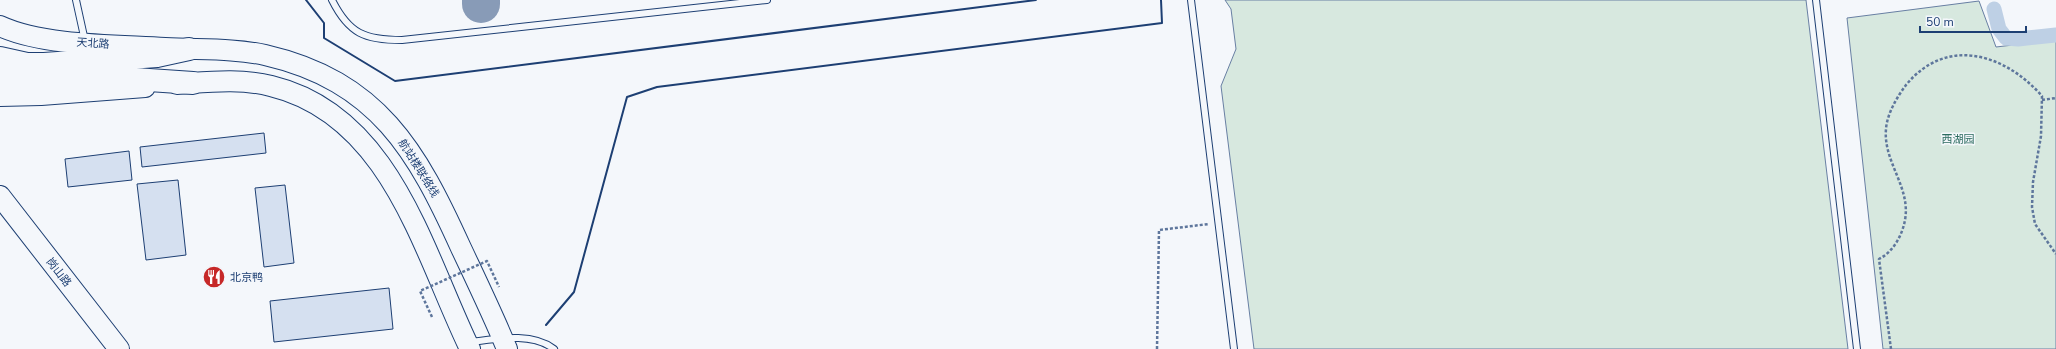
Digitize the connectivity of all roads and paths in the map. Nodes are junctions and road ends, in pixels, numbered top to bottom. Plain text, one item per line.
1 (76, 0) edge
2 (332, 0) edge
3 (767, 0) edge
4 (1191, 0) edge
5 (1816, 0) edge
6 (0, 26) edge
7 (86, 43) junction
8 (189, 49) junction
9 (0, 58) edge
10 (45, 72) junction
11 (0, 75) edge
12 (193, 83) junction
13 (0, 96) edge
14 (2056, 98) edge
15 (2042, 100) junction
16 (0, 196) edge
17 (1219, 222) junction
18 (2056, 254) edge
19 (499, 287) dead end
20 (432, 317) dead end
21 (505, 343) edge
22 (469, 346) edge
23 (119, 349) edge
24 (554, 349) edge
25 (1158, 349) edge
26 (1234, 349) edge
27 (1857, 349) edge
28 (1891, 349) edge

1 - 7 lane
2 - 3 lane
4 - 17 lane
5 - 27 lane
6 - 7 main road, 天北路
7 - 8 main road, 天北路
8 - 10 highway
8 - 21 main road, 航站楼联络线
9 - 10 highway
10 - 11 highway
10 - 12 highway
12 - 13 main road
12 - 22 main road
14 - 15 path
15 - 18 path
15 - 28 path
16 - 23 main road, 岗山路
17 - 25 path
17 - 26 lane
19 - 20 path, bridge
21 - 22 lane
21 - 24 lane

